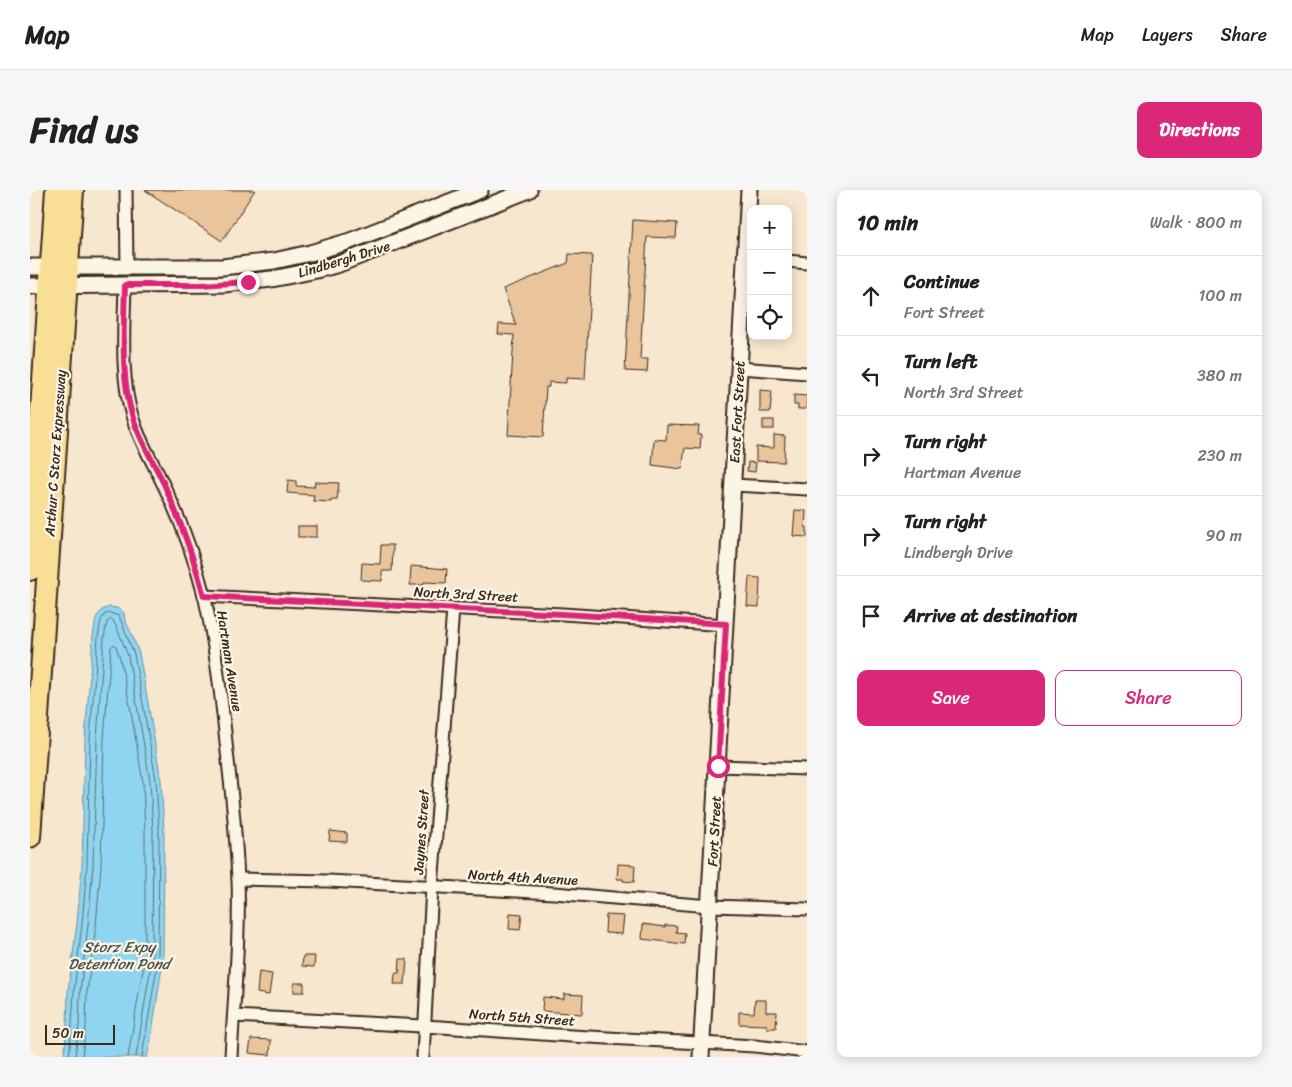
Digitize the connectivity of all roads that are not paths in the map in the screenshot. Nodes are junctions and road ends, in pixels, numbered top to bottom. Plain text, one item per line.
1 (56, 190) edge
2 (73, 190) edge
3 (126, 190) edge
4 (480, 190) edge
5 (529, 190) edge
6 (749, 190) edge
7 (748, 250) edge
8 (792, 261) edge
9 (807, 262) edge
10 (30, 267) edge
11 (127, 267) junction
12 (747, 271) edge
13 (52, 278) edge
14 (125, 285) junction
15 (739, 368) junction
16 (807, 373) edge
17 (733, 485) junction
18 (807, 489) edge
19 (30, 570) edge
20 (204, 596) junction
21 (453, 609) junction
22 (726, 624) junction
23 (718, 766) junction
24 (807, 769) edge
25 (30, 837) edge
26 (238, 880) junction
27 (432, 887) junction
28 (710, 906) junction
29 (807, 909) edge
30 (234, 1016) junction
31 (425, 1026) junction
32 (701, 1050) edge
33 (807, 1052) edge
34 (231, 1057) edge
35 (423, 1057) edge

1 - 13 highway, Arthur C Storz Expressway
2 - 13 highway, Arthur C Storz Expressway
3 - 11 street
4 - 11 street, Lindbergh Drive
5 - 14 street, Lindbergh Drive
6 - 7 street, East Fort Street
8 - 9 street
10 - 13 street, Lindbergh Drive
11 - 13 street, Lindbergh Drive
12 - 15 street, East Fort Street
13 - 14 street, Lindbergh Drive
13 - 19 highway, Arthur C Storz Expressway
13 - 25 highway, Arthur C Storz Expressway
14 - 20 street, Hartman Avenue
15 - 16 street
15 - 17 street, East Fort Street
17 - 18 street
17 - 22 street, Fort Street
20 - 21 street, North 3rd Street
20 - 26 street, Hartman Avenue
21 - 22 street, North 3rd Street
21 - 27 street, Jaynes Street
22 - 23 street, Fort Street
23 - 24 street
23 - 28 street, Fort Street
26 - 27 street, North 4th Avenue
26 - 30 street, Hartman Avenue
27 - 28 street, North 4th Avenue
27 - 31 street, Jaynes Street
28 - 29 street, North 4th Avenue
28 - 32 street, Fort Street
30 - 31 street, North 5th Street
30 - 34 street, Hartman Avenue
31 - 32 street, North 5th Street
31 - 35 street, Jaynes Street
32 - 33 street, North 5th Street

